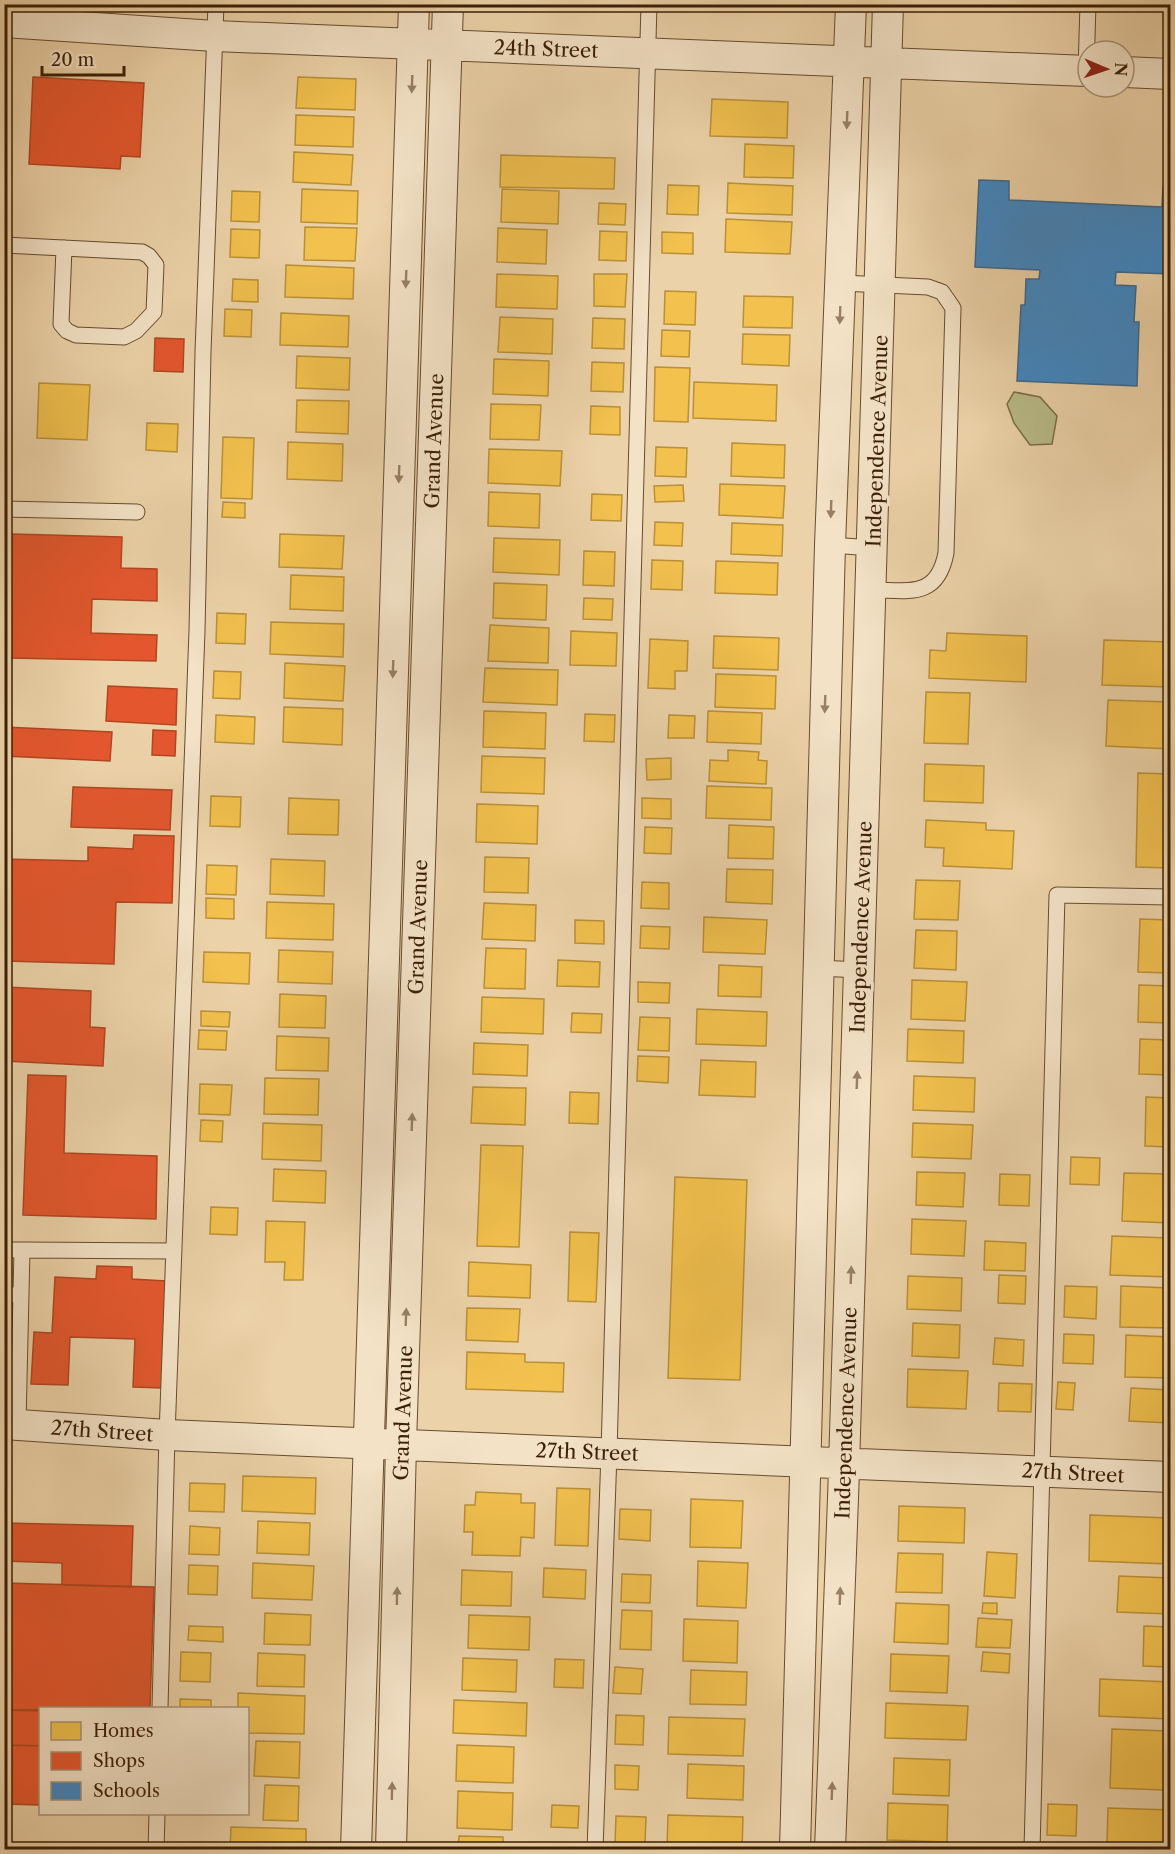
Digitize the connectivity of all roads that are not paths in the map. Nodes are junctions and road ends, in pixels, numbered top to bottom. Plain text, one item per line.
1 (216, 4) edge
2 (414, 4) edge
3 (448, 4) edge
4 (649, 4) edge
5 (851, 4) edge
6 (888, 4) edge
7 (1088, 4) edge
8 (4, 22) edge
9 (215, 36) junction
10 (1087, 39) edge
11 (413, 44) junction
12 (447, 45) junction
13 (647, 53) junction
14 (849, 61) junction
15 (887, 63) junction
16 (1076, 71) edge
17 (1136, 73) edge
18 (1170, 74) edge
19 (4, 245) edge
20 (64, 248) junction
21 (841, 282) junction
22 (882, 284) junction
23 (4, 508) edge
24 (137, 512) dead end
25 (415, 525) junction
26 (830, 545) junction
27 (873, 548) junction
28 (872, 590) junction
29 (1170, 897) edge
30 (401, 963) junction
31 (818, 968) junction
32 (860, 970) junction
33 (4, 1250) edge
34 (22, 1250) junction
35 (174, 1251) junction
36 (4, 1295) edge
37 (20, 1295) junction
38 (11, 1424) edge
39 (167, 1436) junction
40 (369, 1443) junction
41 (401, 1445) junction
42 (609, 1453) junction
43 (804, 1461) junction
44 (845, 1463) junction
45 (1042, 1472) junction
46 (1170, 1478) edge
47 (160, 1707) edge
48 (157, 1815) edge
49 (356, 1849) edge
50 (156, 1850) edge
51 (371, 1850) edge
52 (391, 1850) edge
53 (594, 1850) edge
54 (795, 1850) edge
55 (830, 1850) edge
56 (1032, 1850) edge

1 - 9 lane
2 - 11 street
3 - 12 street, Grand Avenue
4 - 13 lane
5 - 14 street, Independence Avenue
6 - 15 street, Independence Avenue
7 - 10 lane
8 - 9 street, 24th Street
9 - 11 street, 24th Street
9 - 35 lane
11 - 12 street, 24th Street
11 -> 25 street
12 - 13 street, 24th Street
12 - 25 street, Grand Avenue
13 - 14 street, 24th Street
13 - 42 lane
14 - 15 street, 24th Street
14 -> 21 street, Independence Avenue
15 - 16 street, 24th Street
15 - 22 street, Independence Avenue
17 - 18 street
19 - 20 lane
20 - 20 lane
21 - 22 lane
21 -> 26 street, Independence Avenue
22 - 27 street, Independence Avenue
22 - 28 lane
23 - 24 lane
25 - 30 street, Grand Avenue
26 - 27 lane
26 -> 31 street, Independence Avenue
27 - 28 street, Independence Avenue
28 - 32 street, Independence Avenue
29 - 45 lane
30 - 40 street
41 -> 30 street, Grand Avenue
31 - 32 lane
31 - 43 street, Independence Avenue
44 -> 32 street, Independence Avenue
33 - 34 lane
34 - 35 lane
34 - 37 lane
35 - 39 lane
36 - 37 lane
37 - 38 lane
38 - 39 street, 27th Street
39 - 40 street, 27th Street
39 - 47 lane
40 - 41 street, 27th Street
40 - 49 street
41 - 42 street, 27th Street
52 -> 41 street, Grand Avenue
42 - 43 street, 27th Street
42 - 53 lane
43 - 44 street, 27th Street
43 - 54 street, Independence Avenue
44 - 45 street, 27th Street
55 -> 44 street, Independence Avenue
45 - 46 street, 27th Street
45 - 56 lane
48 - 50 lane
49 - 51 lane

